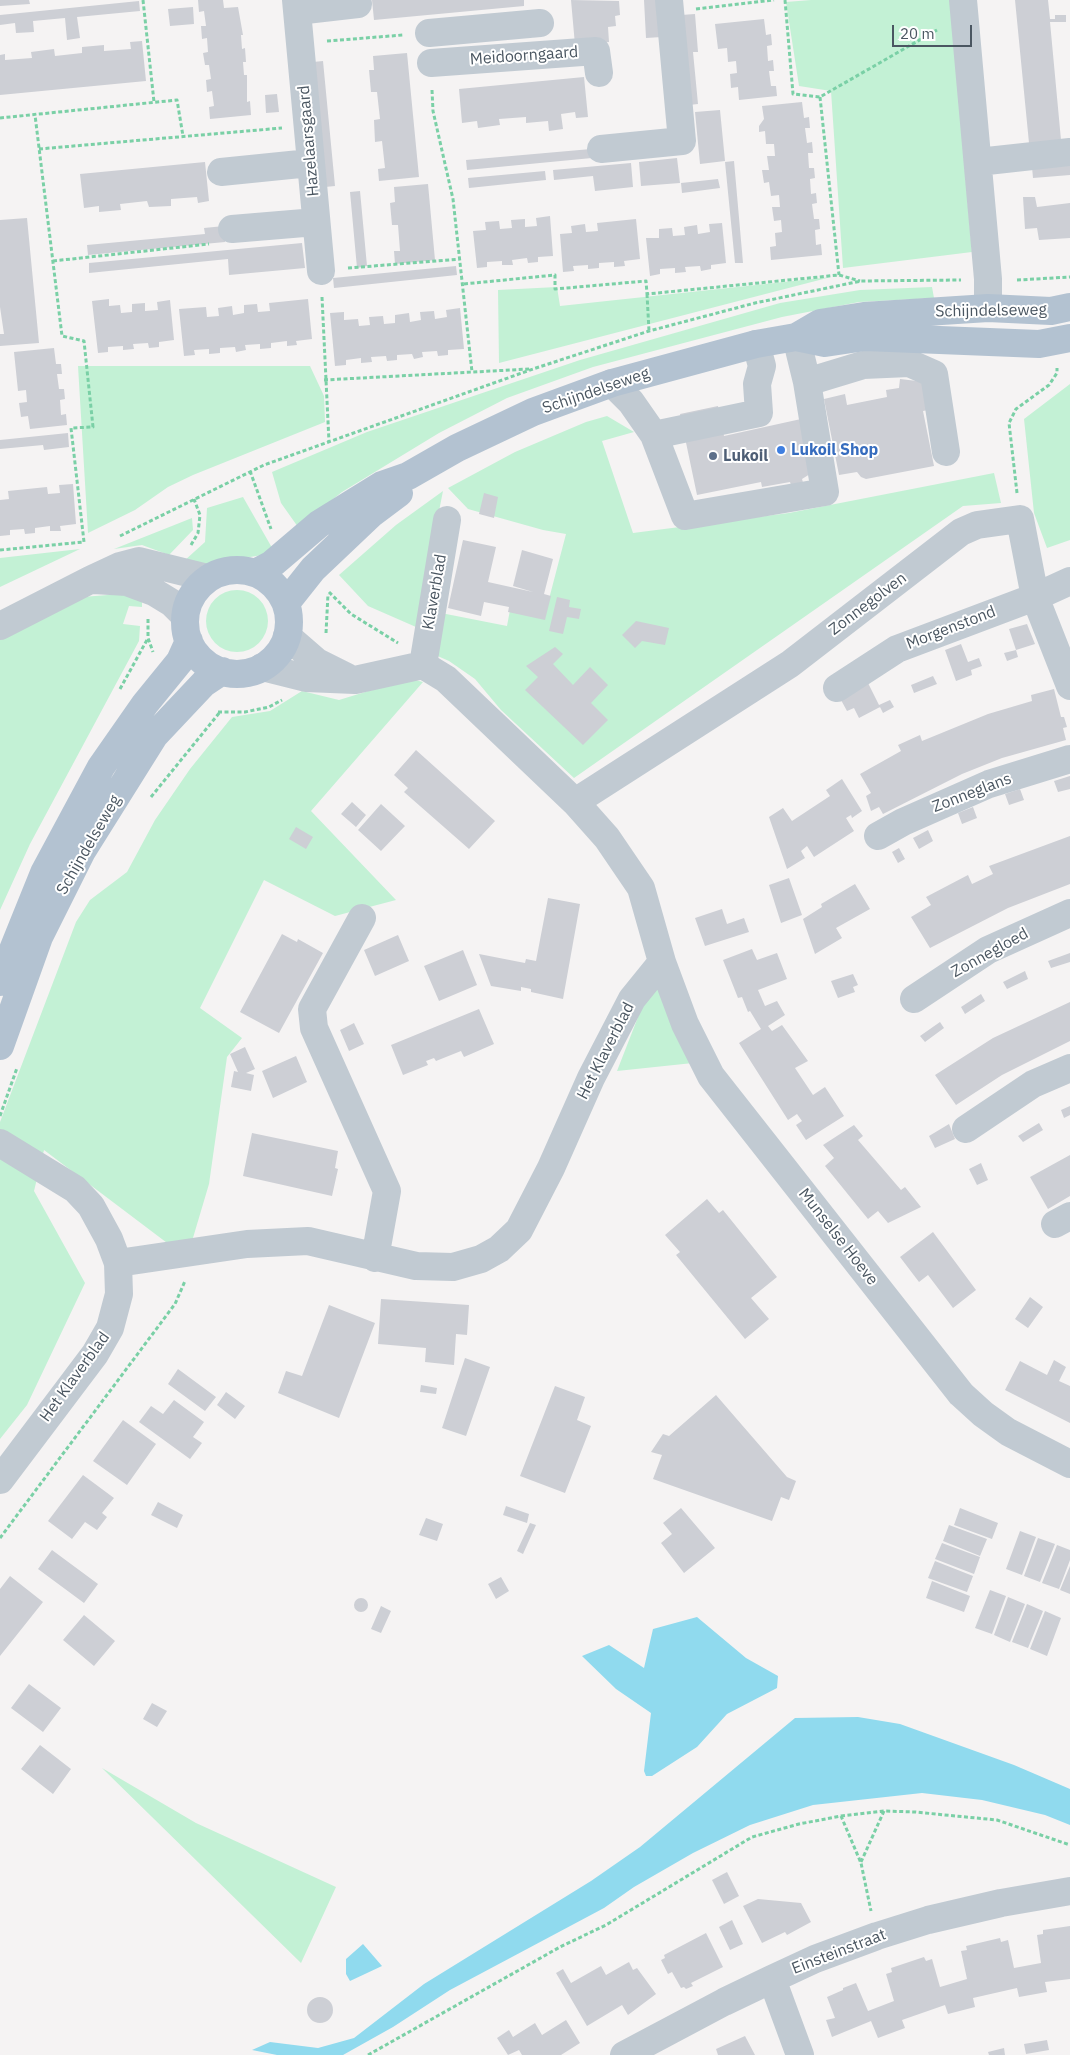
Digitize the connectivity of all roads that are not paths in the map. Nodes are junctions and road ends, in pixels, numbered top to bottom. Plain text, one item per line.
1 (963, 0) edge
2 (358, 4) dead end
3 (296, 5) edge
4 (670, 6) edge
5 (538, 12) edge
6 (429, 32) road end
7 (543, 55) junction
8 (431, 63) road end
9 (599, 73) dead end
10 (601, 149) dead end
11 (1070, 152) edge
12 (978, 162) junction
13 (310, 163) junction
14 (221, 172) dead end
15 (316, 222) junction
16 (232, 230) road end
17 (321, 270) road end
18 (988, 308) junction
19 (1061, 309) edge
20 (796, 337) junction
21 (1062, 340) edge
22 (940, 342) junction
23 (756, 344) junction
24 (807, 382) junction
25 (612, 383) junction
26 (654, 434) junction
27 (946, 452) dead end
28 (408, 476) junction
29 (447, 520) dead end
30 (255, 573) junction
31 (208, 578) junction
32 (90, 580) junction
33 (1070, 581) edge
34 (1035, 597) junction
35 (286, 603) junction
36 (0, 626) edge
37 (187, 629) junction
38 (287, 636) junction
39 (422, 665) junction
40 (262, 667) junction
41 (222, 671) junction
42 (355, 680) junction
43 (1070, 686) edge
44 (837, 688) dead end
45 (1070, 759) edge
46 (575, 802) junction
47 (878, 836) dead end
48 (1070, 913) edge
49 (362, 918) dead end
50 (662, 962) junction
51 (0, 982) edge
52 (914, 999) dead end
53 (0, 1046) edge
54 (1070, 1068) edge
55 (966, 1129) dead end
56 (0, 1143) edge
57 (375, 1258) junction
58 (118, 1263) junction
59 (1070, 1464) edge
60 (0, 1480) edge
61 (1070, 1891) edge
62 (772, 1979) junction
63 (624, 2055) edge
64 (800, 2055) edge

1 - 12 street
2 - 3 street
3 - 13 street, Hazelaarsgaard
4 - 10 street
5 - 6 street
5 - 7 street
7 - 8 street, Meidoorngaard
7 - 9 street, Meidoorngaard
11 - 12 street
12 - 18 street
13 - 14 street
13 - 15 street, Hazelaarsgaard
15 - 16 street
15 - 17 street, Hazelaarsgaard
18 - 19 main road, Schijndelseweg
18 - 20 main road, Schijndelseweg
18 - 22 main road
20 - 22 main road, Schijndelseweg
20 - 23 main road, Schijndelseweg
20 - 24 street
21 - 22 main road, Schijndelseweg
23 - 25 main road, Schijndelseweg
23 - 26 street
24 - 26 street
24 - 27 street
25 - 26 street
25 - 28 main road, Schijndelseweg
28 - 30 main road, Schijndelseweg
28 - 35 main road, Schijndelseweg
29 - 39 street, Klaverblad
30 - 31 main road
30 - 35 main road
31 - 32 street
31 - 37 main road
32 - 36 street
32 - 37 street
33 - 34 street, Morgenstond
34 - 43 street
34 - 44 street, Morgenstond
34 - 46 street, Zonnegolven
35 - 38 main road
37 - 41 main road
37 - 51 main road, Schijndelseweg
38 - 40 main road
38 - 42 street
39 - 42 street
39 - 46 street
40 - 41 main road
40 - 42 street
41 - 53 main road, Schijndelseweg
45 - 47 street, Zonneglans
46 - 50 street
48 - 52 street, Zonnegloed
49 - 57 street
50 - 57 street, Het Klaverblad
50 - 59 street, Munselse Hoeve
54 - 55 street
56 - 58 street, Het Klaverblad
57 - 58 street, Het Klaverblad
58 - 60 street, Het Klaverblad
61 - 62 street, Einsteinstraat
62 - 63 street, Einsteinstraat
62 - 64 street

